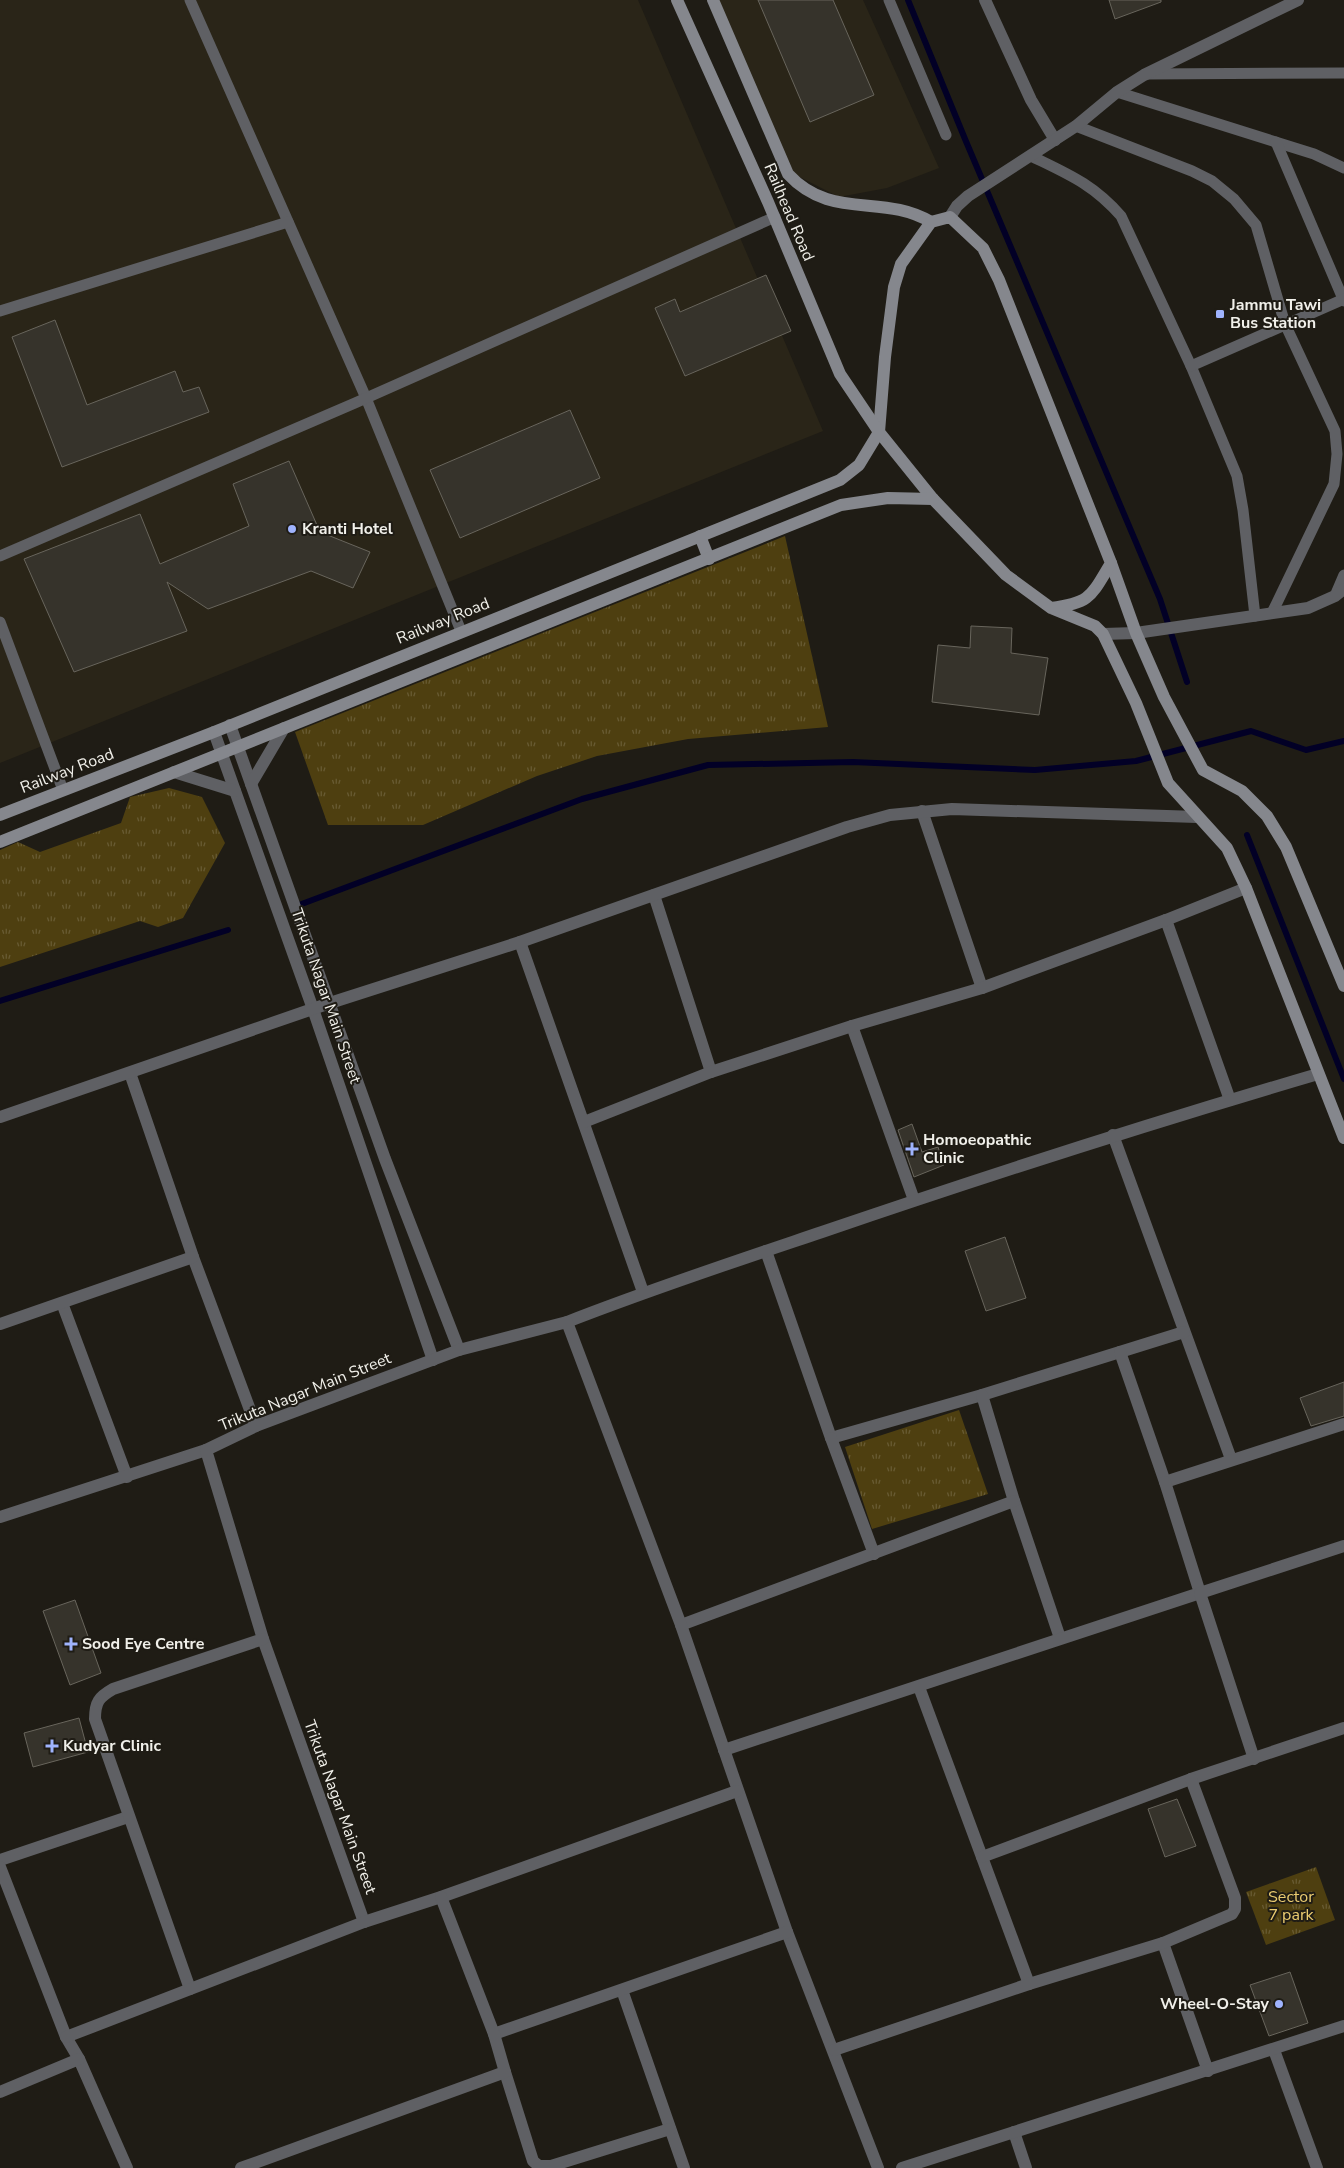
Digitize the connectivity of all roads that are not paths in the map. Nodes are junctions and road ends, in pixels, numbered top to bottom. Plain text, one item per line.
1 (190, 0) edge
2 (677, 0) edge
3 (713, 0) edge
4 (889, 0) edge
5 (985, 0) edge
6 (1298, 0) edge
7 (1344, 73) edge
8 (1144, 74) junction
9 (1117, 92) junction
10 (1076, 126) junction
11 (946, 135) dead end
12 (1055, 140) junction
13 (1276, 142) junction
14 (1027, 158) junction
15 (1344, 168) edge
16 (775, 217) junction
17 (950, 217) junction
18 (288, 222) junction
19 (931, 222) junction
20 (1344, 300) edge
21 (0, 311) edge
22 (1285, 324) junction
23 (1191, 366) junction
24 (366, 398) junction
25 (879, 432) junction
26 (933, 499) junction
27 (700, 536) junction
28 (0, 556) edge
29 (709, 559) junction
30 (1111, 563) junction
31 (1344, 575) edge
32 (1340, 592) edge
33 (1051, 608) junction
34 (1272, 613) junction
35 (1255, 616) junction
36 (0, 622) edge
37 (462, 631) junction
38 (1136, 633) junction
39 (1102, 634) junction
40 (230, 725) junction
41 (284, 728) junction
42 (214, 732) junction
43 (238, 747) junction
44 (222, 753) junction
45 (174, 772) junction
46 (251, 784) junction
47 (63, 790) junction
48 (235, 791) junction
49 (922, 811) junction
50 (0, 815) edge
51 (1197, 817) junction
52 (0, 842) edge
53 (1246, 888) junction
54 (654, 895) junction
55 (1166, 920) junction
56 (520, 942) junction
57 (1344, 986) edge
58 (982, 988) junction
59 (330, 1003) junction
60 (314, 1009) junction
61 (852, 1026) junction
62 (711, 1072) junction
63 (130, 1073) junction
64 (1318, 1074) junction
65 (1230, 1100) junction
66 (0, 1117) edge
67 (584, 1122) junction
68 (1113, 1135) junction
69 (1344, 1138) edge
70 (914, 1200) junction
71 (766, 1251) junction
72 (193, 1257) junction
73 (643, 1292) junction
74 (62, 1303) junction
75 (567, 1322) junction
76 (0, 1324) edge
77 (1184, 1332) junction
78 (459, 1350) junction
79 (1120, 1352) junction
80 (433, 1360) junction
81 (982, 1395) junction
82 (1344, 1424) edge
83 (256, 1426) junction
84 (831, 1438) junction
85 (206, 1450) junction
86 (1231, 1459) junction
87 (127, 1477) junction
88 (1165, 1482) junction
89 (1014, 1501) junction
90 (0, 1518) edge
91 (1344, 1546) edge
92 (874, 1554) junction
93 (1200, 1593) junction
94 (681, 1625) junction
95 (1060, 1638) junction
96 (263, 1639) junction
97 (919, 1687) junction
98 (1344, 1728) edge
99 (724, 1750) junction
100 (1254, 1758) junction
101 (1191, 1779) junction
102 (737, 1791) junction
103 (128, 1817) junction
104 (982, 1857) junction
105 (0, 1860) edge
106 (0, 1867) edge
107 (440, 1897) junction
108 (364, 1922) junction
109 (787, 1932) junction
110 (1163, 1943) junction
111 (1029, 1984) junction
112 (190, 1989) junction
113 (622, 1990) junction
114 (1344, 2026) edge
115 (494, 2034) junction
116 (66, 2037) junction
117 (834, 2050) junction
118 (1274, 2050) junction
119 (79, 2059) junction
120 (1208, 2071) junction
121 (505, 2072) junction
122 (0, 2092) edge
123 (670, 2129) junction
124 (1014, 2132) junction
125 (127, 2168) edge
126 (241, 2168) edge
127 (684, 2168) edge
128 (878, 2168) edge
129 (902, 2168) edge
130 (1026, 2168) edge
131 (1317, 2168) edge

1 - 18 lane
2 - 16 main road, Railhead Road
3 - 19 main road, Railhead Road
4 - 11 lane
5 - 12 street
6 - 8 street
7 - 8 lane
8 - 9 street
9 - 10 street
9 - 13 lane
10 - 12 street
10 - 22 lane
12 - 14 street
13 - 15 lane
13 - 20 lane
14 - 17 street
14 - 23 lane
16 - 24 lane
16 - 25 main road, Railhead Road
17 - 19 main road
17 - 30 main road
18 - 21 lane
18 - 24 lane
19 - 25 main road
20 - 22 lane
22 - 23 lane
22 - 34 lane
23 - 35 lane
24 - 28 lane
24 - 37 lane
25 - 26 main road, Railhead Road
25 - 27 main road, Railway Road
26 - 29 main road
26 - 33 main road, Railhead Road
27 - 29 main road
27 - 37 main road, Railway Road
29 - 41 main road
30 - 33 main road
30 - 38 main road
31 - 32 lane
32 - 34 street
33 - 39 main road, Railhead Road
34 - 35 street
35 - 38 street
36 - 47 lane
37 - 40 main road, Railway Road
38 - 39 street
38 - 57 main road
39 - 51 main road
40 - 42 main road, Railway Road
40 - 43 street
41 - 43 main road
41 - 46 street
42 - 44 street, Trikuta Nagar Main Street
42 - 47 main road, Railway Road
43 - 44 main road
43 - 46 street
44 - 45 main road
44 - 48 street, Trikuta Nagar Main Street
45 - 48 street
45 - 52 main road
46 - 59 street
47 - 50 main road, Railway Road
48 - 60 street, Trikuta Nagar Main Street
49 - 51 street
49 - 54 street
49 - 58 street
51 - 53 main road
53 - 55 street
53 - 64 main road
54 - 56 street
54 - 62 street
55 - 58 street
55 - 65 street
56 - 59 street
56 - 67 street
58 - 61 street
59 - 60 street
59 - 78 street
60 - 63 street
60 - 80 street, Trikuta Nagar Main Street
61 - 62 street
61 - 70 street
62 - 67 street
63 - 66 street
63 - 72 street
64 - 65 street
64 - 69 main road
65 - 68 street
67 - 73 street
68 - 70 street
68 - 77 street
70 - 71 street
71 - 73 street
71 - 84 street
72 - 74 street
72 - 83 street
73 - 75 street
74 - 76 street
74 - 87 street
75 - 78 street
75 - 94 street
77 - 79 street
77 - 86 street
78 - 80 street
79 - 81 street
79 - 88 street
80 - 83 street, Trikuta Nagar Main Street
81 - 84 street
81 - 89 street
82 - 86 street
83 - 85 street, Trikuta Nagar Main Street
84 - 92 street
85 - 87 street
85 - 96 street, Trikuta Nagar Main Street
86 - 88 street
87 - 90 street
88 - 93 street
89 - 92 street
89 - 95 street
91 - 93 street
92 - 94 street
93 - 95 street
93 - 100 street
94 - 99 street
95 - 97 street
96 - 103 street
96 - 108 street, Trikuta Nagar Main Street
97 - 99 street
97 - 104 street
98 - 100 street
99 - 102 street
100 - 101 street
101 - 104 street
101 - 110 street
102 - 107 street, Trikuta Nagar Main Street
102 - 109 street
103 - 105 street
103 - 112 street
104 - 111 street
106 - 116 street
107 - 108 street, Trikuta Nagar Main Street
107 - 115 street
108 - 112 street
109 - 113 street
109 - 117 street
110 - 111 street
110 - 120 street
111 - 117 street
112 - 116 street
113 - 115 street
113 - 123 street
114 - 118 street
115 - 121 street
116 - 119 street
117 - 128 street
118 - 120 street
118 - 131 street
119 - 122 street
119 - 125 street
120 - 124 street
121 - 123 street
121 - 126 street
123 - 127 street
124 - 129 street
124 - 130 street

